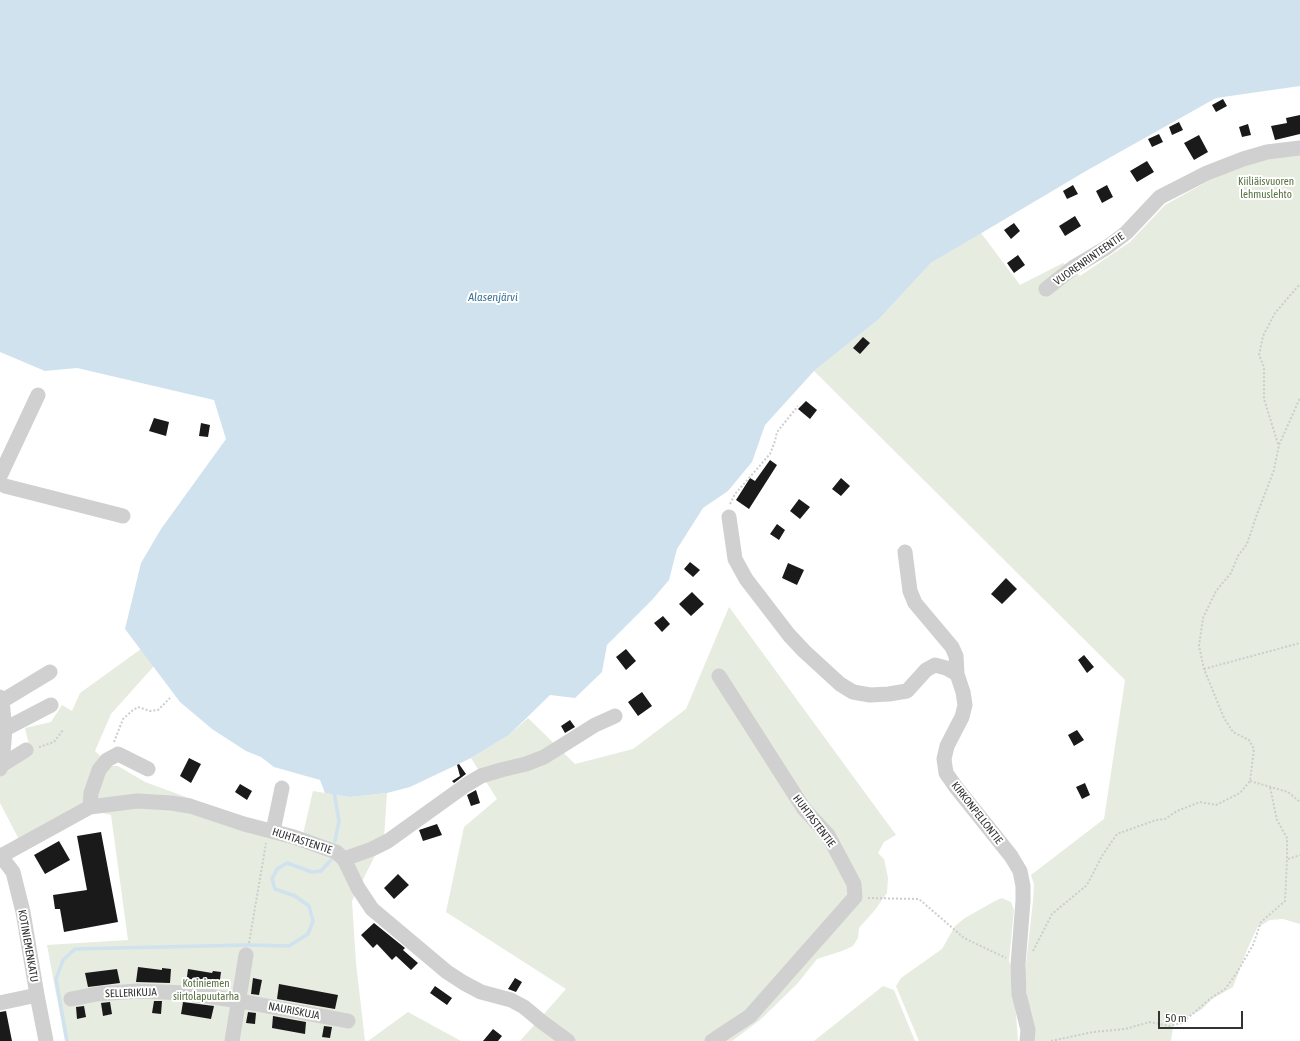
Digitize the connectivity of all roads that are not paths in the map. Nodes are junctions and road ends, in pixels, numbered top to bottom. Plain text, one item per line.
1 (1300, 148) edge
2 (1046, 289) dead end
3 (38, 395) dead end
4 (2, 481) edge
5 (123, 516) dead end
6 (729, 517) road end
7 (905, 552) dead end
8 (50, 672) dead end
9 (957, 674) junction
10 (719, 676) dead end
11 (1, 699) edge
12 (51, 704) dead end
13 (615, 716) dead end
14 (5, 728) junction
15 (26, 750) road end
16 (1, 767) edge
17 (148, 769) dead end
18 (282, 788) dead end
19 (90, 807) junction
20 (271, 831) junction
21 (0, 855) edge
22 (344, 859) junction
23 (246, 955) dead end
24 (36, 995) junction
25 (71, 999) dead end
26 (240, 1001) junction
27 (0, 1003) edge
28 (348, 1021) dead end
29 (46, 1041) edge
30 (232, 1041) edge
31 (568, 1041) edge
32 (712, 1041) edge
33 (1027, 1041) edge

1 - 2 street, VUORENRINTEENTIE
3 - 4 street
4 - 5 street
6 - 9 street
7 - 9 street, KIRKONPELLONTIE
8 - 11 street
9 - 33 street, KIRKONPELLONTIE
10 - 32 street, HUHTASTENTIE
11 - 14 street
12 - 14 street
13 - 22 street
14 - 16 street
15 - 16 street
17 - 19 street
18 - 20 street
19 - 20 street, HUHTASTENTIE
19 - 21 street, HUHTASTENTIE
20 - 22 street, HUHTASTENTIE
21 - 24 street, KOTINIEMENKATU
22 - 31 street, HUHTASTENTIE
23 - 26 street
24 - 27 street
24 - 29 street, KOTINIEMENKATU
25 - 26 street, SELLERIKUJA
26 - 28 street, NAURISKUJA
26 - 30 street

